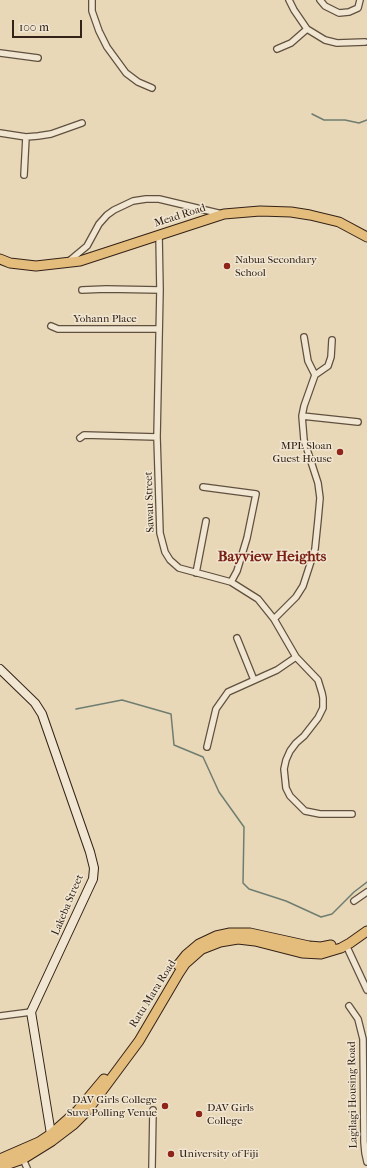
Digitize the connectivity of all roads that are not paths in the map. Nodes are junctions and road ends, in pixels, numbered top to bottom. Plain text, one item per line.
1 (92, 0) edge
2 (290, 0) edge
3 (320, 0) edge
4 (360, 0) edge
5 (307, 29) junction
6 (365, 42) dead end
7 (277, 49) dead end
8 (0, 53) edge
9 (38, 58) dead end
10 (152, 88) dead end
11 (82, 123) dead end
12 (0, 133) edge
13 (26, 137) junction
14 (24, 175) dead end
15 (224, 214) junction
16 (159, 235) junction
17 (367, 237) edge
18 (0, 259) edge
19 (65, 263) junction
20 (82, 290) dead end
21 (160, 290) junction
22 (51, 326) dead end
23 (159, 329) junction
24 (304, 338) dead end
25 (332, 340) dead end
26 (315, 375) junction
27 (302, 416) junction
28 (358, 422) dead end
29 (158, 437) junction
30 (80, 438) dead end
31 (203, 487) dead end
32 (206, 521) dead end
33 (196, 573) junction
34 (231, 582) junction
35 (274, 619) junction
36 (237, 638) dead end
37 (296, 657) junction
38 (0, 669) edge
39 (254, 680) junction
40 (207, 747) dead end
41 (352, 814) dead end
42 (367, 892) edge
43 (354, 901) dead end
44 (367, 924) edge
45 (367, 931) edge
46 (346, 946) junction
47 (367, 990) edge
48 (349, 1006) dead end
49 (31, 1012) junction
50 (0, 1016) edge
51 (153, 1110) dead end
52 (51, 1138) junction
53 (22, 1155) junction
54 (0, 1159) edge
55 (367, 1162) edge
56 (0, 1167) edge
57 (27, 1168) edge
58 (152, 1168) edge

1 - 10 street
2 - 5 street
3 - 4 street
5 - 6 street
5 - 7 street
8 - 9 street
11 - 13 street
12 - 13 street
13 - 14 street
15 - 16 main road, Mead Road
15 - 17 main road, Mead Road
15 - 19 street
16 - 19 main road, Mead Road
16 - 21 street, Sawau Street
18 - 19 main road, Mead Road
20 - 21 street
21 - 23 street, Sawau Street
22 - 23 street, Yohann Place
23 - 29 street, Sawau Street
24 - 26 street
25 - 26 street
26 - 27 street
27 - 28 street
27 - 35 street
29 - 30 street
29 - 33 street, Sawau Street
31 - 34 street
32 - 33 street
33 - 34 street, Sawau Street
34 - 35 street, Sawau Street
35 - 37 street, Sawau Street
36 - 39 street
37 - 39 street
37 - 41 street, Sawau Street
38 - 49 main road, Lakeba Street
39 - 40 street
42 - 43 street
44 - 52 main road, Ratu Mara Road
45 - 46 main road, Ratu Mara Road
46 - 47 street
46 - 52 main road, Ratu Mara Road
48 - 55 street, Lagilagi Housing Road
49 - 50 street
49 - 52 main road
51 - 58 street
52 - 53 main road, Ratu Mara Road
53 - 54 main road, Ratu Mara Road
53 - 56 main road, Ratu Mara Road
53 - 57 street

